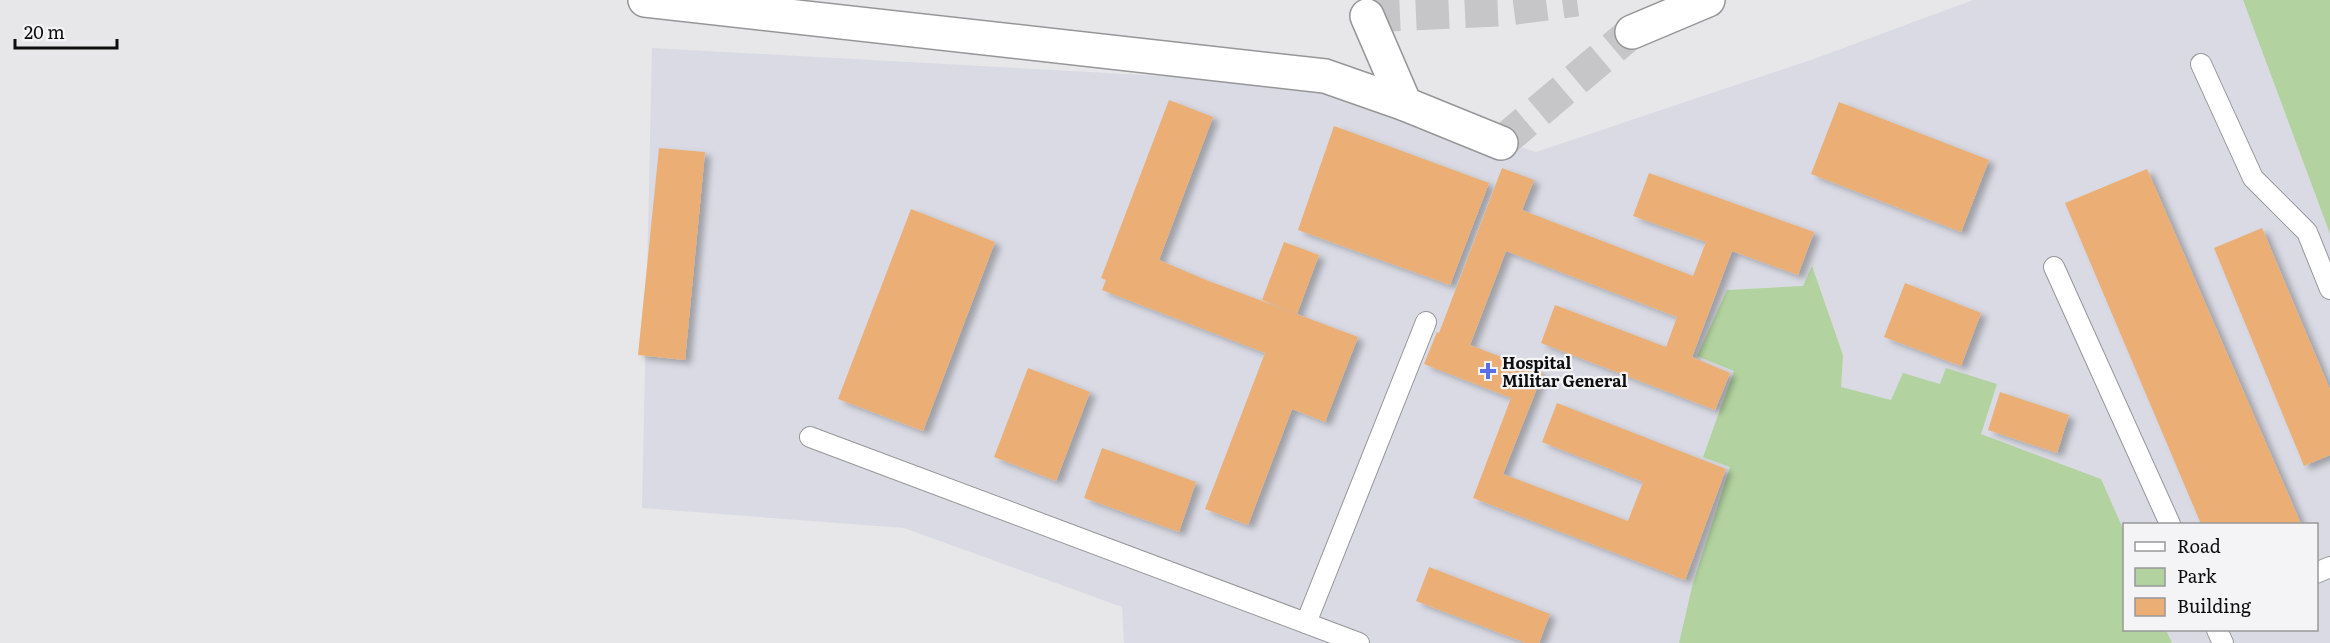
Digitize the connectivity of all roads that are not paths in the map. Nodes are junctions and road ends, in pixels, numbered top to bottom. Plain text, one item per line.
1 (645, 0) edge
2 (1708, 0) edge
3 (1363, 8) edge
4 (1632, 32) tunnel mouth
5 (2201, 64) dead end
6 (1406, 104) junction
7 (1501, 143) dead end
8 (2054, 267) dead end
9 (2330, 289) edge
10 (1426, 322) dead end
11 (810, 437) dead end
12 (2169, 523) edge
13 (1306, 623) junction
14 (1359, 643) edge

1 - 6 street
2 - 4 street
3 - 6 street
5 - 9 lane
6 - 7 street
8 - 12 lane
10 - 13 lane
11 - 13 lane
13 - 14 lane

